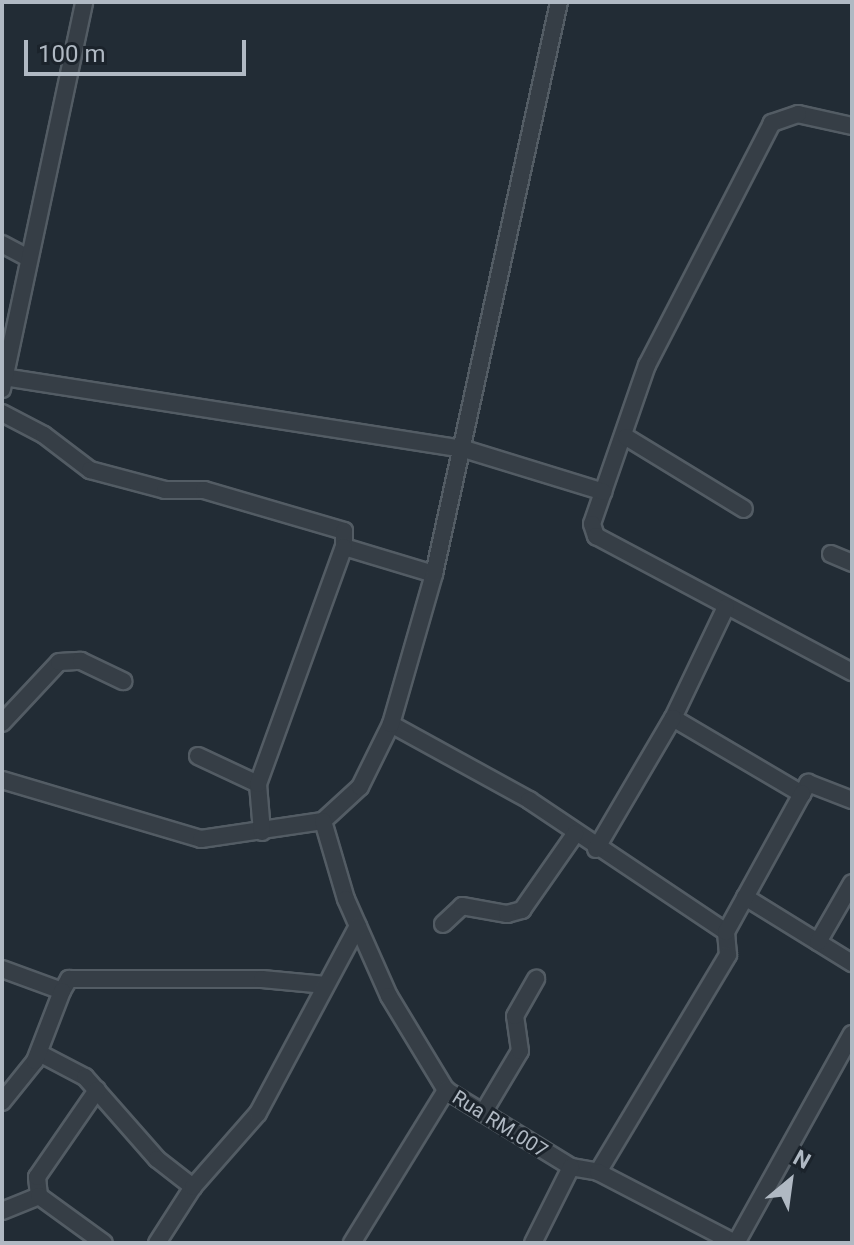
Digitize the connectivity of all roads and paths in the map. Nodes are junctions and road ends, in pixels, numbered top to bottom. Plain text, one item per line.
1 (84, 2) edge
2 (559, 2) edge
3 (852, 126) edge
4 (2, 244) edge
5 (28, 258) junction
6 (3, 383) edge
7 (2, 413) edge
8 (626, 437) junction
9 (464, 449) junction
10 (604, 492) junction
11 (744, 509) dead end
12 (344, 547) junction
13 (831, 554) dead end
14 (852, 563) edge
15 (434, 574) junction
16 (726, 607) junction
17 (852, 672) edge
18 (123, 681) dead end
19 (673, 718) junction
20 (2, 723) edge
21 (391, 724) junction
22 (198, 756) dead end
23 (2, 780) edge
24 (258, 784) junction
25 (802, 794) junction
26 (852, 800) edge
27 (323, 821) junction
28 (262, 832) junction
29 (575, 834) junction
30 (596, 849) junction
31 (852, 883) edge
32 (745, 897) junction
33 (443, 924) dead end
34 (358, 926) junction
35 (726, 932) junction
36 (818, 942) junction
37 (852, 963) edge
38 (2, 969) edge
39 (536, 979) dead end
40 (326, 985) junction
41 (62, 991) junction
42 (852, 1034) edge
43 (39, 1053) junction
44 (97, 1090) junction
45 (446, 1090) junction
46 (2, 1102) edge
47 (483, 1113) junction
48 (571, 1167) junction
49 (598, 1172) junction
50 (193, 1187) junction
51 (39, 1196) junction
52 (2, 1211) edge
53 (730, 1242) edge
54 (104, 1243) edge
55 (157, 1243) edge
56 (352, 1243) edge
57 (533, 1243) edge

1 - 5 street
2 - 9 street
3 - 8 street
4 - 5 street
5 - 6 street
6 - 9 street
7 - 12 street
8 - 10 street
8 - 11 street
9 - 10 street
9 - 15 street
10 - 16 street
12 - 15 street
12 - 24 street
13 - 14 street
15 - 21 street
16 - 17 street
16 - 19 street
18 - 20 street
19 - 25 street
19 - 30 street
21 - 27 street
21 - 29 street
22 - 24 street
23 - 28 street
24 - 28 street
25 - 26 street
25 - 32 street
27 - 28 street
27 - 34 street, Rua RM.007
29 - 30 street
29 - 33 street
30 - 35 street
31 - 36 street
32 - 35 street
32 - 36 street
34 - 40 street
34 - 45 street, Rua RM.007
35 - 49 street
36 - 37 street
38 - 41 street
39 - 47 street
40 - 41 street
40 - 50 street
41 - 43 street
42 - 53 street
43 - 44 street
43 - 46 street
44 - 50 street
44 - 51 street
45 - 47 street, Rua RM.007
45 - 56 street
47 - 48 street, Rua RM.007
48 - 49 street, Rua RM.007
48 - 57 street
49 - 53 street, Rua RM.007
50 - 55 street
51 - 52 street
51 - 54 street

